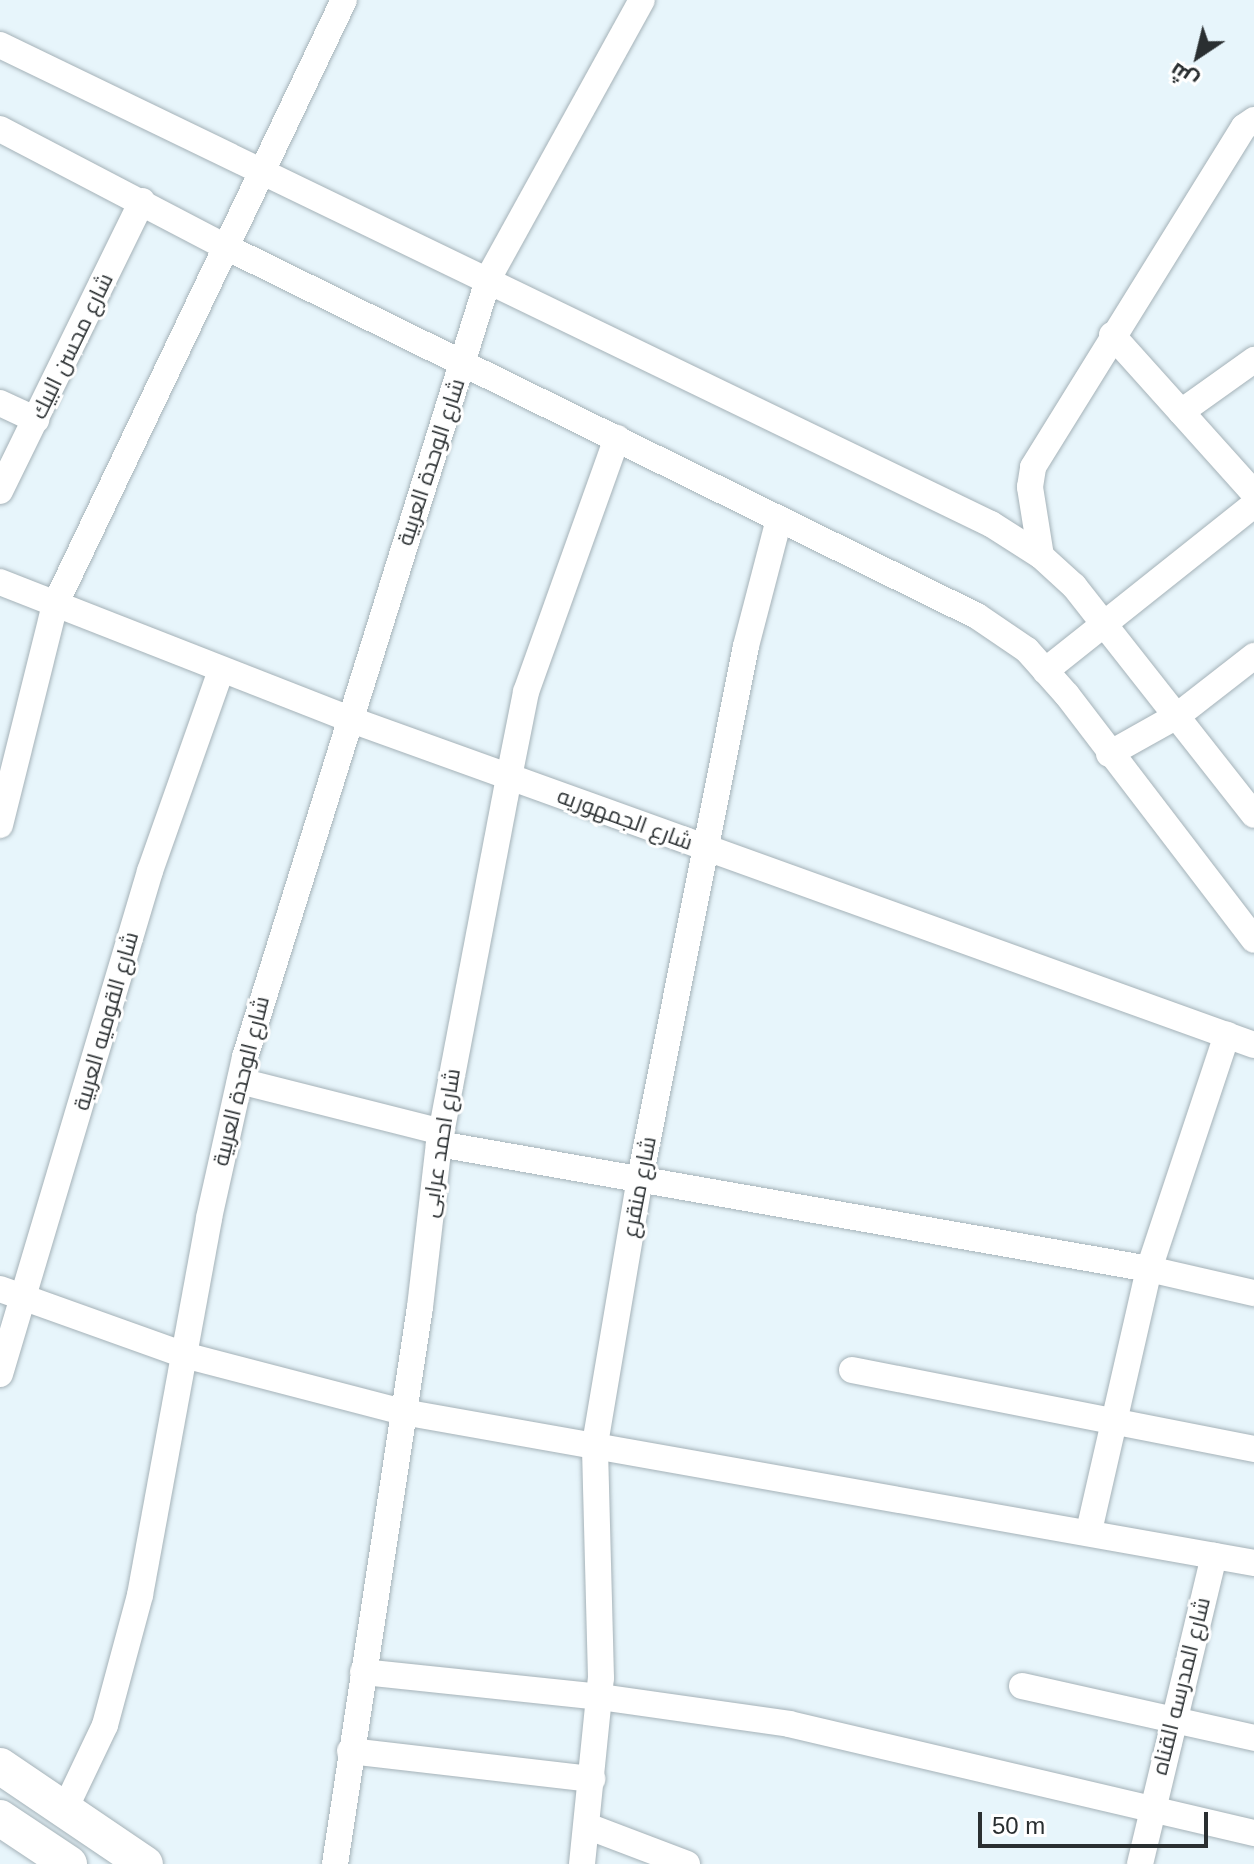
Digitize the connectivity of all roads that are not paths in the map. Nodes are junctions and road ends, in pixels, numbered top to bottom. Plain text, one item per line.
1 (344, 0) edge
2 (642, 0) edge
3 (0, 45) edge
4 (1254, 120) edge
5 (0, 129) edge
6 (264, 174) junction
7 (142, 201) junction
8 (224, 246) junction
9 (489, 277) junction
10 (1112, 335) junction
11 (1254, 360) edge
12 (462, 363) junction
13 (0, 403) edge
14 (1181, 412) junction
15 (36, 420) junction
16 (617, 438) junction
17 (0, 491) edge
18 (1254, 493) edge
19 (1254, 505) edge
20 (779, 519) junction
21 (1041, 556) junction
22 (0, 582) edge
23 (55, 605) junction
24 (1104, 624) junction
25 (1254, 656) edge
26 (221, 670) junction
27 (1045, 671) junction
28 (1177, 716) junction
29 (349, 719) junction
30 (1109, 754) junction
31 (509, 777) junction
32 (6, 787) edge
33 (1252, 809) edge
34 (0, 825) edge
35 (709, 850) junction
36 (1254, 940) edge
37 (1227, 1035) junction
38 (1254, 1045) edge
39 (240, 1081) junction
40 (440, 1138) junction
41 (640, 1178) junction
42 (1149, 1269) junction
43 (0, 1289) edge
44 (1254, 1293) edge
45 (26, 1299) junction
46 (184, 1355) junction
47 (852, 1370) dead end
48 (0, 1374) edge
49 (403, 1412) junction
50 (1116, 1419) junction
51 (595, 1444) junction
52 (1254, 1449) edge
53 (1089, 1531) junction
54 (1214, 1556) junction
55 (1254, 1563) edge
56 (363, 1672) junction
57 (1022, 1686) dead end
58 (600, 1697) junction
59 (1173, 1719) junction
60 (1254, 1738) edge
61 (350, 1751) junction
62 (0, 1766) edge
63 (592, 1779) junction
64 (1151, 1807) junction
65 (65, 1809) junction
66 (0, 1818) edge
67 (587, 1826) junction
68 (1254, 1833) edge
69 (69, 1864) edge
70 (145, 1864) edge
71 (335, 1864) edge
72 (582, 1864) edge
73 (687, 1864) edge
74 (1140, 1864) edge

1 - 6 street
2 - 9 street, شارع الوحدة العربية
3 - 6 street
4 - 10 street
5 - 7 street
6 - 8 street
6 - 9 street
7 - 8 street
7 - 15 street, شارع محسن البيك
8 - 12 street
8 - 23 street
9 - 12 street, شارع الوحدة العربية
9 - 21 street
10 - 14 street
10 - 21 street
11 - 14 street
12 - 16 street
12 - 29 street, شارع الوحدة العربية
13 - 15 street
14 - 18 street
15 - 17 street, شارع محسن البيك
16 - 20 street
16 - 31 street, شارع احمد عرابى
19 - 24 street
20 - 27 street
20 - 35 street, شارع منقرع
21 - 24 street
22 - 23 street, شارع الجمهوريه
23 - 26 street, شارع الجمهوريه
23 - 32 street
24 - 27 street
24 - 28 street
25 - 28 street
26 - 29 street, شارع الجمهوريه
26 - 45 street, شارع القوميه العربية
27 - 30 street
28 - 30 street
28 - 33 street
29 - 31 street, شارع الجمهوريه
29 - 39 street, شارع الوحدة العربية
30 - 36 street
31 - 35 street, شارع الجمهوريه
31 - 40 street, شارع احمد عرابى
32 - 34 street
35 - 37 street, شارع الجمهوريه
35 - 41 street, شارع منقرع
37 - 38 street, شارع الجمهوريه
37 - 42 street
39 - 40 street
39 - 46 street, شارع الوحدة العربية
40 - 41 street
40 - 49 street, شارع احمد عرابى
41 - 42 street
41 - 51 street, شارع منقرع
42 - 44 street
42 - 50 street
43 - 45 street
45 - 46 street
45 - 48 street, شارع القوميه العربية
46 - 49 street
46 - 65 street, شارع الوحدة العربية
47 - 50 street
49 - 51 street
49 - 56 street, شارع احمد عرابى
50 - 52 street
50 - 53 street
51 - 53 street
51 - 58 street, شارع منقرع
53 - 54 street
54 - 55 street
54 - 59 street, شارع المدرسه القناه
56 - 58 street
56 - 61 street, شارع احمد عرابى
57 - 59 street
58 - 63 street, شارع منقرع
58 - 64 street
59 - 60 street
59 - 64 street, شارع المدرسه القناه
61 - 63 street
61 - 71 street, شارع احمد عرابى
62 - 65 main road
63 - 67 street, شارع منقرع
64 - 68 street
64 - 74 street, شارع المدرسه القناه
65 - 70 main road
66 - 69 main road
67 - 72 street, شارع منقرع
67 - 73 street

